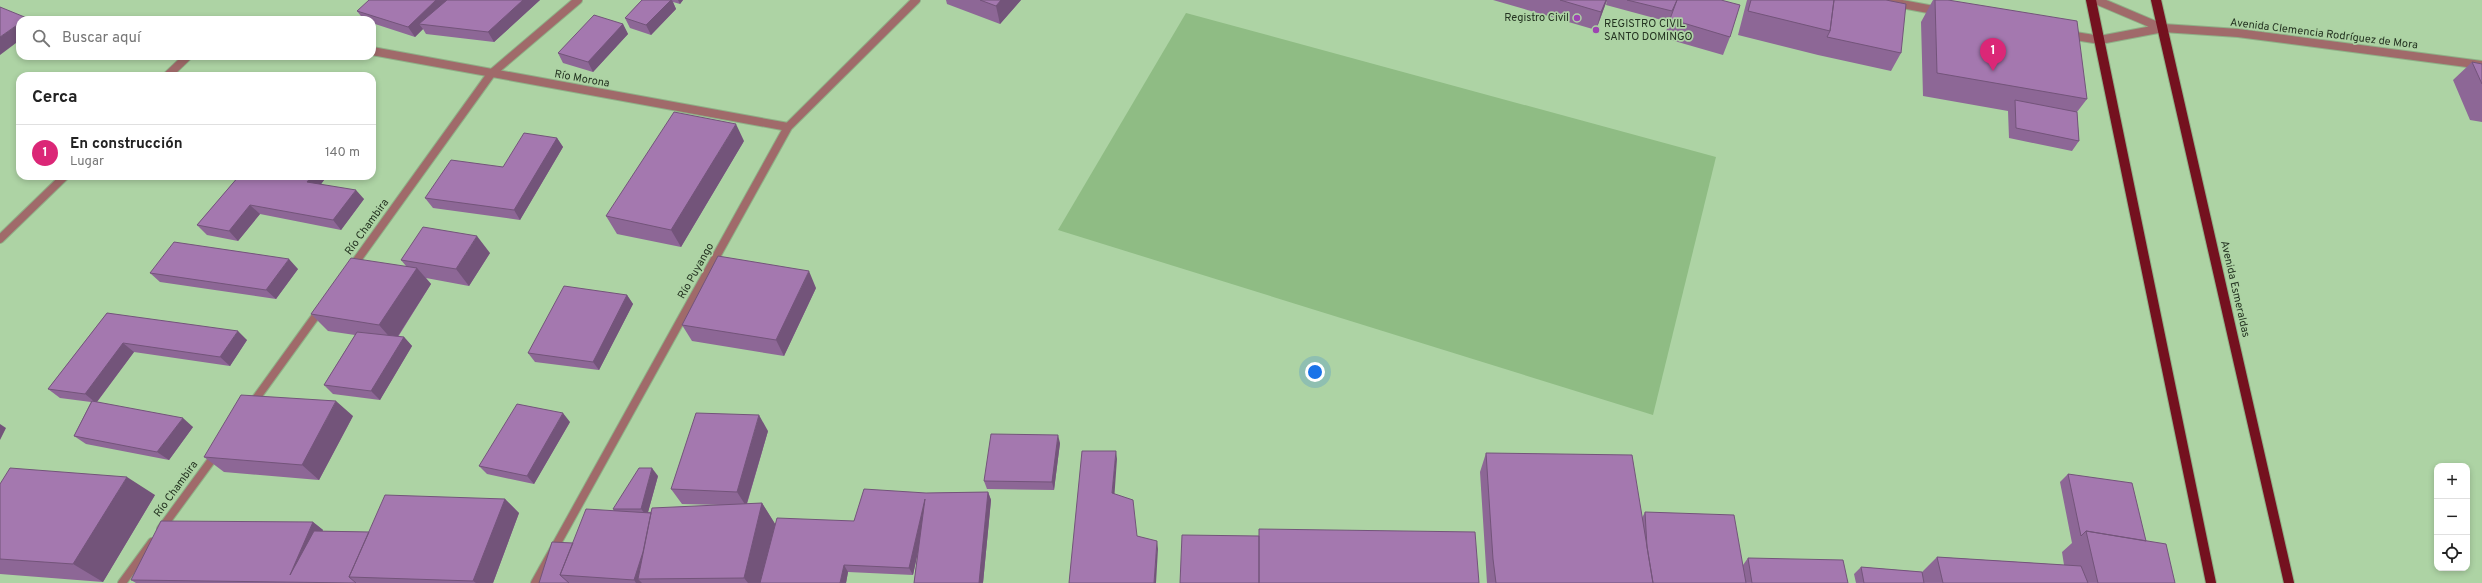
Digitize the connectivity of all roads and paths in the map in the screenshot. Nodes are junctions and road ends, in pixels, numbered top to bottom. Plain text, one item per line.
1 (578, 0) edge
2 (916, 0) edge
3 (1881, 0) edge
4 (2091, 0) edge
5 (2096, 0) edge
6 (2156, 0) edge
7 (1944, 12) edge
8 (2163, 28) junction
9 (2061, 33) edge
10 (2100, 40) junction
11 (376, 52) edge
12 (184, 60) edge
13 (2482, 65) edge
14 (171, 72) edge
15 (491, 74) junction
16 (788, 127) junction
17 (61, 180) edge
18 (0, 239) edge
19 (346, 274) edge
20 (328, 300) edge
21 (248, 409) edge
22 (220, 448) edge
23 (122, 583) edge
24 (535, 583) edge
25 (2211, 583) edge
26 (2289, 583) edge

1 - 15 street, Río Chambira
2 - 16 street, Río Puyango
3 - 7 street
4 - 10 main road
5 - 8 street, Avenida Clemencia Rodríguez de Mora
6 - 8 main road, Avenida Esmeraldas
8 - 10 street, Avenida Clemencia Rodríguez de Mora
8 - 13 street, Avenida Clemencia Rodríguez de Mora
8 - 26 main road, Avenida Esmeraldas
9 - 10 street, Avenida Clemencia Rodríguez de Mora
10 - 25 main road
11 - 15 street, Río Morona
12 - 14 street
15 - 16 street, Río Morona
15 - 19 street, Río Chambira
16 - 24 street, Río Puyango
17 - 18 street
20 - 21 street
22 - 23 street, Río Chambira

